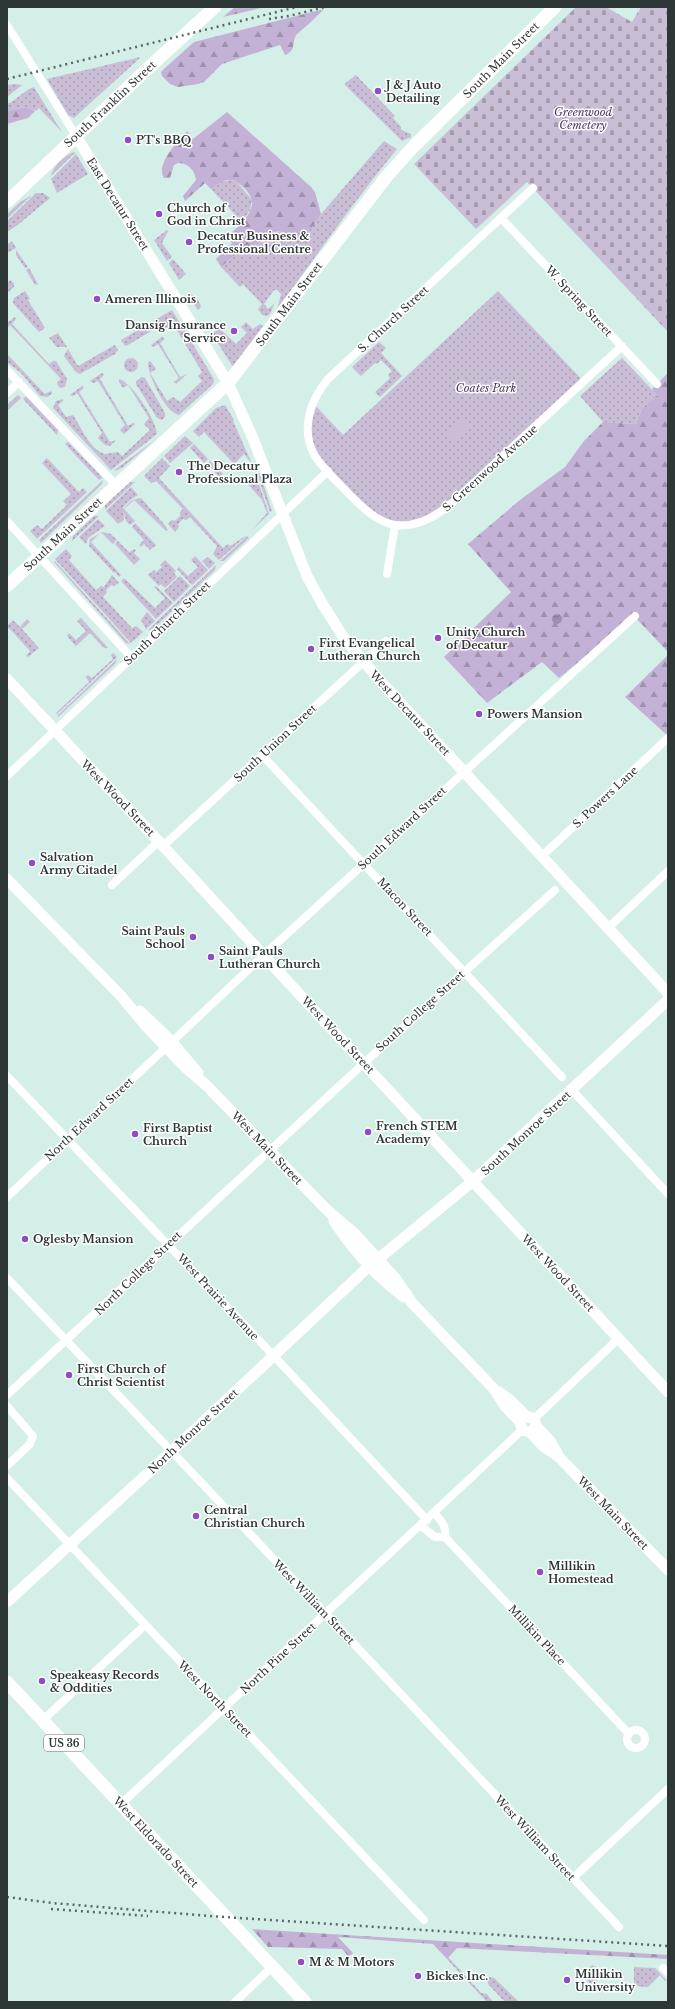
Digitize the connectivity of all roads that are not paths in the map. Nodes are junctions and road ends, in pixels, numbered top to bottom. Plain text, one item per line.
1 (215, 7) edge
2 (556, 7) edge
3 (7, 24) edge
4 (76, 136) junction
5 (533, 188) dead end
6 (7, 202) edge
7 (501, 218) junction
8 (622, 346) junction
9 (7, 370) edge
10 (19, 382) junction
11 (228, 383) junction
12 (657, 384) dead end
13 (7, 393) edge
14 (328, 471) junction
15 (116, 485) junction
16 (282, 514) junction
17 (7, 522) edge
18 (395, 525) junction
19 (39, 555) junction
20 (386, 574) dead end
21 (7, 586) edge
22 (634, 616) dead end
23 (386, 641) dead end
24 (131, 657) junction
25 (363, 661) junction
26 (7, 679) edge
27 (54, 731) junction
28 (668, 738) edge
29 (262, 755) junction
30 (464, 771) junction
31 (7, 776) edge
32 (161, 843) junction
33 (542, 856) junction
34 (364, 863) junction
35 (668, 871) edge
36 (7, 879) edge
37 (112, 885) dead end
38 (554, 890) dead end
39 (608, 928) junction
40 (264, 955) junction
41 (464, 972) junction
42 (668, 993) edge
43 (668, 1000) edge
44 (169, 1045) junction
45 (364, 1063) junction
46 (7, 1076) edge
47 (562, 1077) dead end
48 (572, 1090) junction
49 (67, 1140) junction
50 (270, 1150) junction
51 (473, 1181) junction
52 (668, 1194) edge
53 (7, 1197) edge
54 (168, 1244) junction
55 (373, 1262) junction
56 (7, 1278) edge
57 (618, 1338) junction
58 (66, 1341) junction
59 (273, 1355) junction
60 (668, 1392) edge
61 (7, 1395) edge
62 (7, 1406) edge
63 (528, 1424) junction
64 (171, 1452) junction
65 (7, 1466) edge
66 (7, 1478) edge
67 (434, 1513) junction
68 (427, 1520) junction
69 (421, 1526) junction
70 (445, 1537) junction
71 (69, 1545) junction
72 (668, 1570) edge
73 (7, 1602) edge
74 (326, 1614) junction
75 (145, 1625) junction
76 (7, 1682) edge
77 (223, 1708) junction
78 (43, 1720) junction
79 (630, 1734) dead end
80 (668, 1789) edge
81 (121, 1804) junction
82 (573, 1878) junction
83 (424, 1920) dead end
84 (619, 1927) dead end
85 (272, 1967) junction
86 (236, 2002) edge
87 (305, 2002) edge

1 - 4 main road, South Franklin Street
2 - 11 main road, South Main Street
3 - 4 street, East Decatur Street
4 - 6 main road, South Franklin Street
4 - 11 street, East Decatur Street
5 - 7 street, S. Church Street
7 - 8 street, W. Spring Street
7 - 14 street, S. Church Street
8 - 12 street, W. Spring Street
8 - 18 street, S. Greenwood Avenue
9 - 10 street
10 - 13 street
10 - 15 street
11 - 15 main road, South Main Street
11 - 16 street, West Decatur Street
14 - 16 street, South Church Street
14 - 18 street, S. Greenwood Avenue
15 - 19 main road, South Main Street
16 - 24 street, South Church Street
16 - 25 street, West Decatur Street
17 - 19 street
18 - 20 street
19 - 21 main road, South Main Street
19 - 24 street
22 - 30 street, South Edward Street
23 - 25 street, South Union Street
24 - 27 street, South Church Street
25 - 29 street, South Union Street
25 - 30 street, West Decatur Street
26 - 27 street, West Wood Street
27 - 31 street, South Church Street
27 - 32 street, West Wood Street
28 - 33 street, S. Powers Lane
29 - 32 street, South Union Street
29 - 34 street, Macon Street
30 - 33 street, West Decatur Street
30 - 34 street, South Edward Street
32 - 37 street, South Union Street
32 - 40 street, West Wood Street
33 - 39 street, West Decatur Street
34 - 40 street, South Edward Street
34 - 41 street, Macon Street
35 - 39 street
36 - 44 street, West Main Street
38 - 41 street, South College Street
39 - 42 street, West Decatur Street
40 - 44 street, South Edward Street
40 - 45 street, West Wood Street
41 - 45 street, South College Street
41 - 47 street, Macon Street
43 - 48 street, South Monroe Street
44 - 49 street, North Edward Street
44 - 50 street, West Main Street
45 - 50 street, South College Street
45 - 51 street, West Wood Street
46 - 49 street, West Prairie Avenue
48 - 51 street, South Monroe Street
48 - 52 street
49 - 53 street, North Edward Street
49 - 54 street, West Prairie Avenue
50 - 54 street, North College Street
50 - 55 street, West Main Street
51 - 55 street, South Monroe Street
51 - 57 street, West Wood Street
54 - 58 street, North College Street
54 - 59 street, West Prairie Avenue
55 - 59 street, North Monroe Street
55 - 63 street, West Main Street
56 - 58 street, West William Street
57 - 60 street, West Wood Street
57 - 63 street, North Pine Street
58 - 61 street, North College Street
58 - 64 street, West William Street
59 - 64 street, North Monroe Street
59 - 68 street, West Prairie Avenue
62 - 65 street
63 - 67 street, North Pine Street
63 - 72 street, West Main Street
64 - 71 street, North Monroe Street
64 - 74 street, West William Street
66 - 71 street, West North Street
67 - 68 street, North Pine Street
67 - 70 street, Millikin Place
68 - 69 street, North Pine Street
69 - 70 street, Millikin Place
69 - 74 street, North Pine Street
70 - 79 street, Millikin Place
71 - 73 street, North Monroe Street
71 - 75 street, West North Street
74 - 77 street, North Pine Street
74 - 82 street, West William Street
75 - 77 street, West North Street
75 - 78 street
76 - 78 main road, West Eldorado Street / US 36
77 - 81 street, North Pine Street
77 - 83 street, West North Street
78 - 81 main road, West Eldorado Street / US 36
80 - 82 street
81 - 85 main road, West Eldorado Street / US 36
82 - 84 street, West William Street
85 - 86 street
85 - 87 main road, West Eldorado Street / US 36

